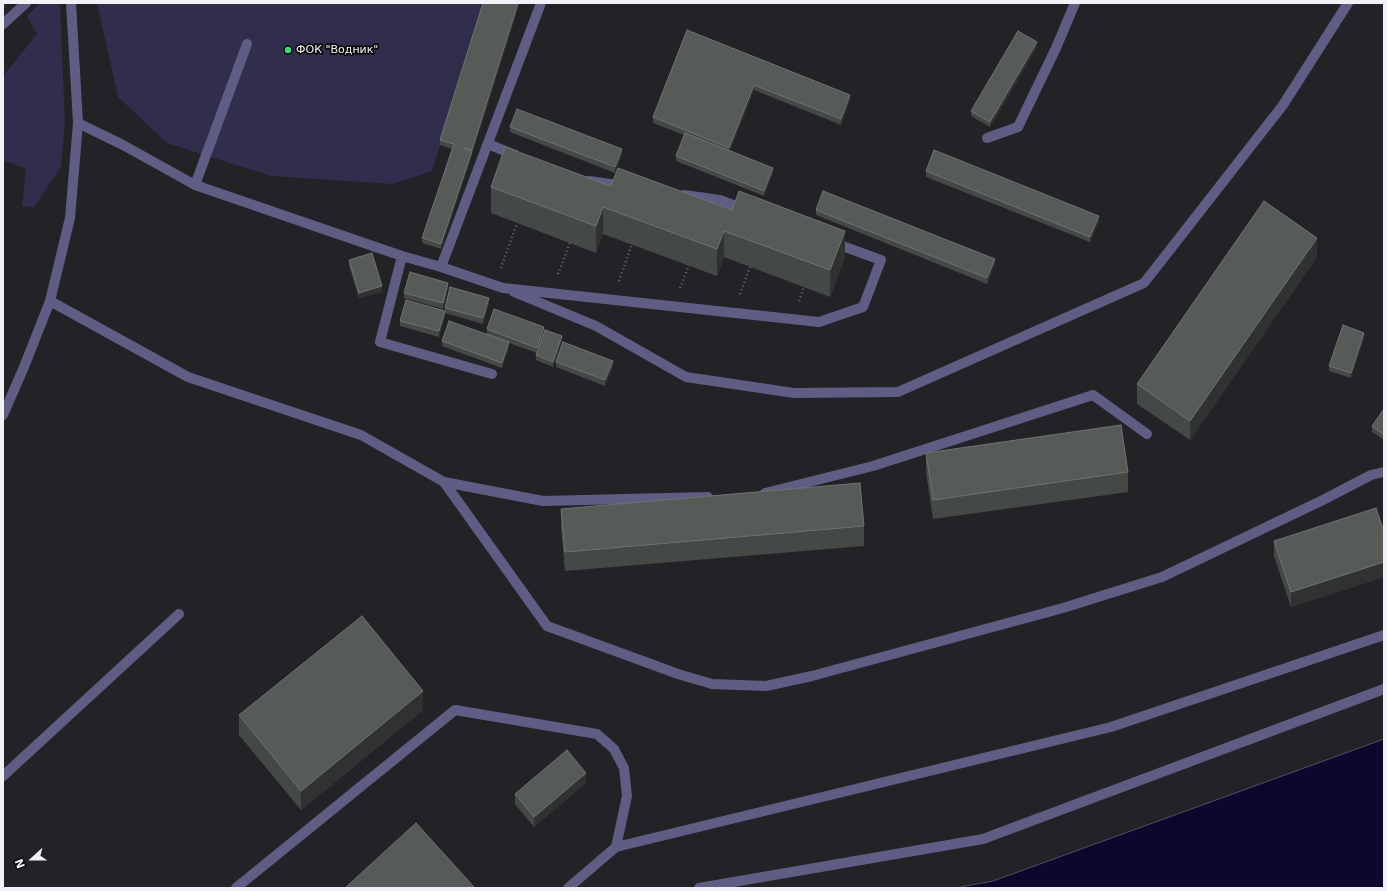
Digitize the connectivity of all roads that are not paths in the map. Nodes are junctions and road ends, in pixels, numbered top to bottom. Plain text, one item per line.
1 (26, 3) edge
2 (71, 3) edge
3 (541, 3) edge
4 (1075, 3) edge
5 (1348, 3) edge
6 (3, 24) edge
7 (247, 44) dead end
8 (78, 124) junction
9 (988, 138) dead end
10 (488, 144) junction
11 (525, 158) edge
12 (577, 178) edge
13 (195, 185) junction
14 (637, 188) edge
15 (675, 194) edge
16 (757, 214) edge
17 (822, 238) edge
18 (402, 256) junction
19 (441, 267) junction
20 (503, 288) junction
21 (50, 301) junction
22 (492, 374) dead end
23 (3, 415) edge
24 (1147, 434) dead end
25 (1384, 472) edge
26 (444, 482) junction
27 (757, 495) edge
28 (720, 496) edge
29 (180, 614) dead end
30 (1384, 635) edge
31 (1384, 688) edge
32 (3, 776) edge
33 (616, 847) junction
34 (236, 888) edge
35 (568, 888) edge
36 (699, 888) edge

1 - 6 street
2 - 8 street
3 - 10 street
4 - 9 street
5 - 20 street
7 - 13 street
8 - 13 street
8 - 21 street
10 - 11 street
10 - 19 street
12 - 14 street
13 - 18 street
15 - 16 street
17 - 20 street
18 - 19 street
18 - 22 street
19 - 20 street
21 - 23 street
21 - 26 street
24 - 27 street
25 - 26 street
26 - 28 street
29 - 32 street
30 - 33 street
31 - 36 street
33 - 34 street
33 - 35 street

